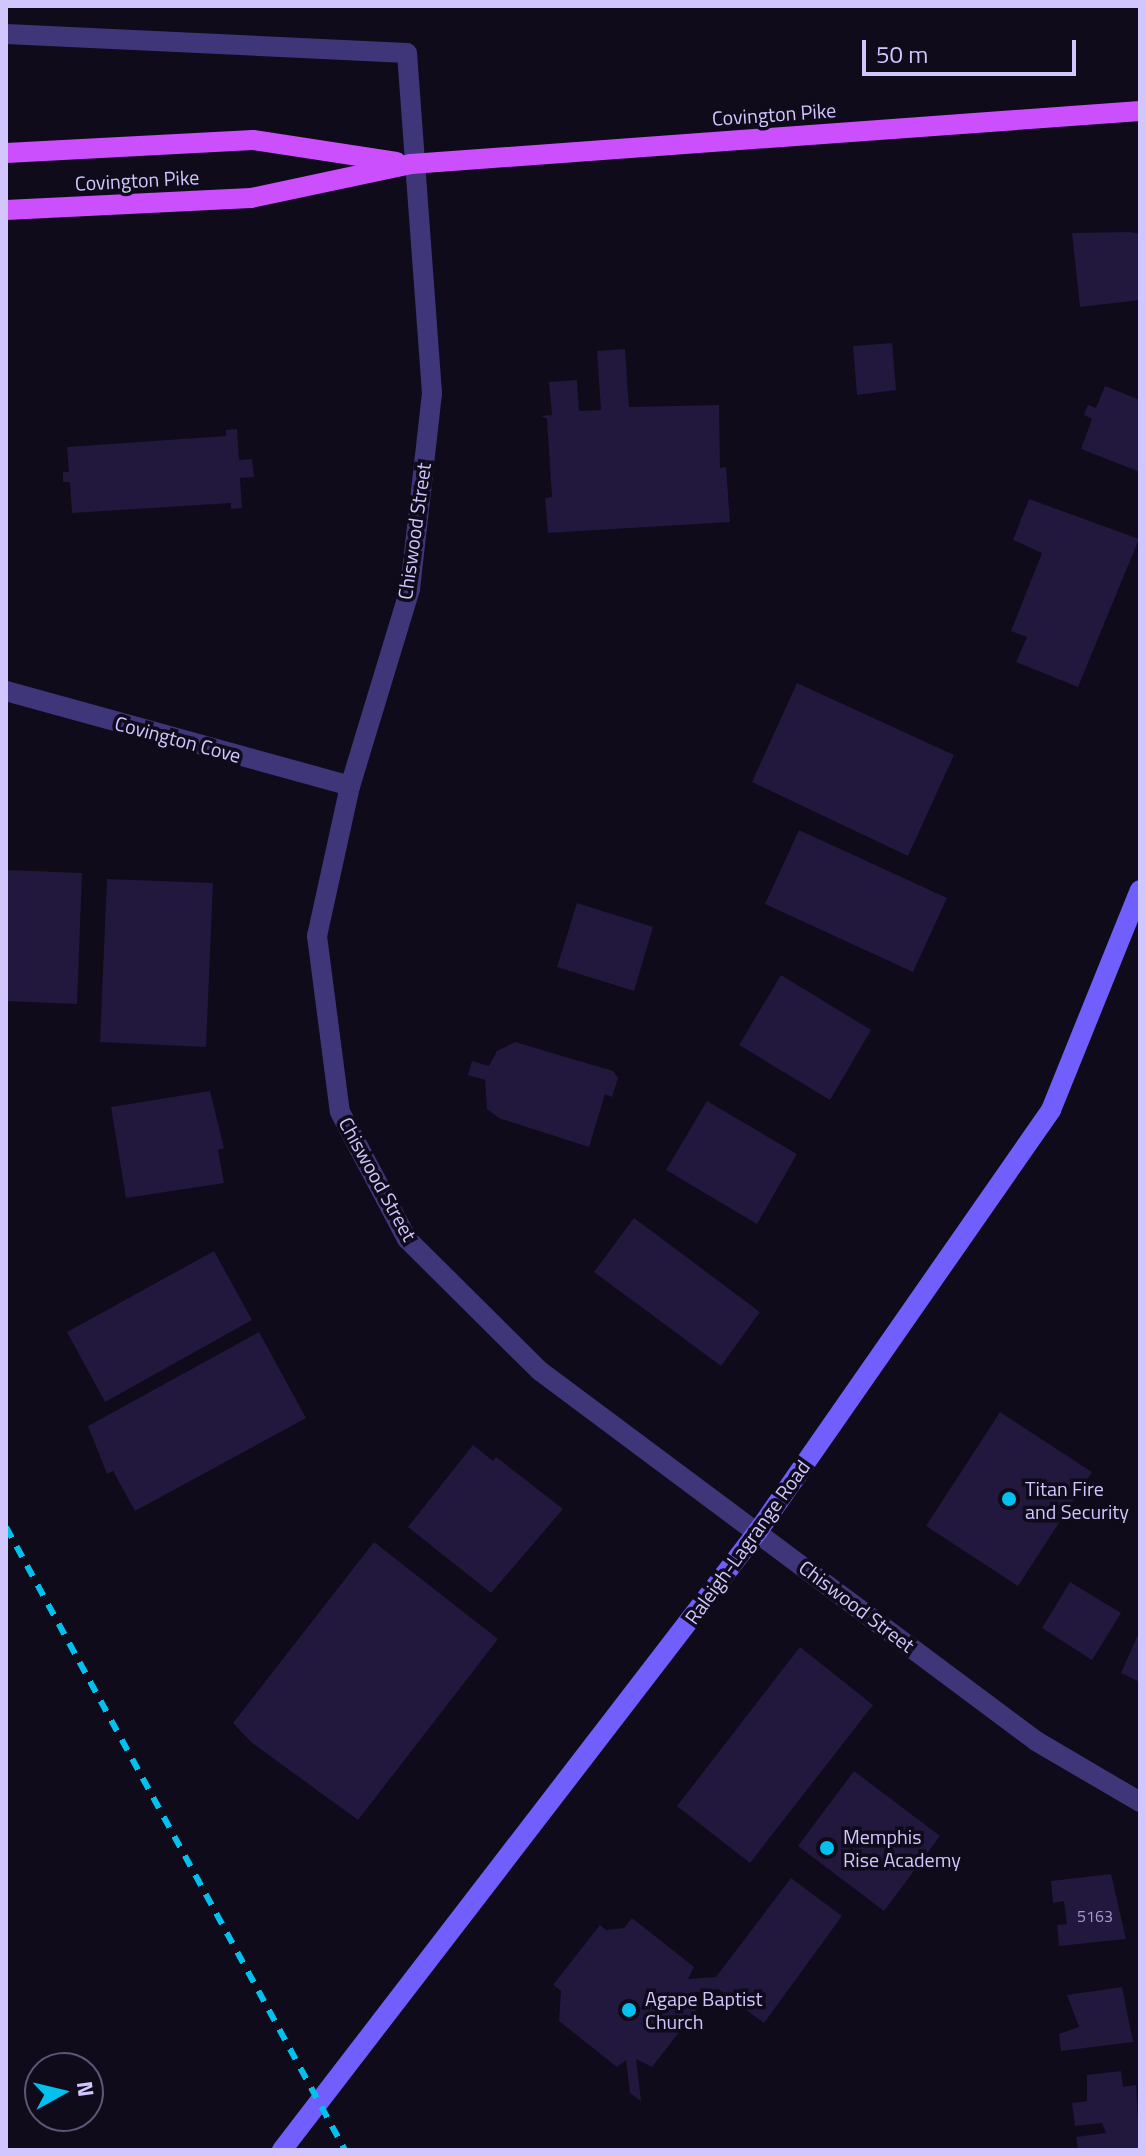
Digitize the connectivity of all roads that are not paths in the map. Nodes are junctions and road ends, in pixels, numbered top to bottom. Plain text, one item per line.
1 (6, 34) edge
2 (1140, 111) edge
3 (6, 153) edge
4 (411, 164) junction
5 (6, 210) edge
6 (6, 691) edge
7 (350, 786) junction
8 (1140, 890) edge
9 (758, 1531) junction
10 (1140, 1802) edge
11 (282, 2150) edge

1 - 4 street, Chiswood Street
2 - 4 main road, Covington Pike
3 - 4 main road, Covington Pike
4 - 5 main road, Covington Pike
4 - 7 street, Chiswood Street
6 - 7 street, Covington Cove
7 - 9 street, Chiswood Street
8 - 9 main road, Raleigh-Lagrange Road
9 - 10 street, Chiswood Street
9 - 11 main road, Raleigh-Lagrange Road

